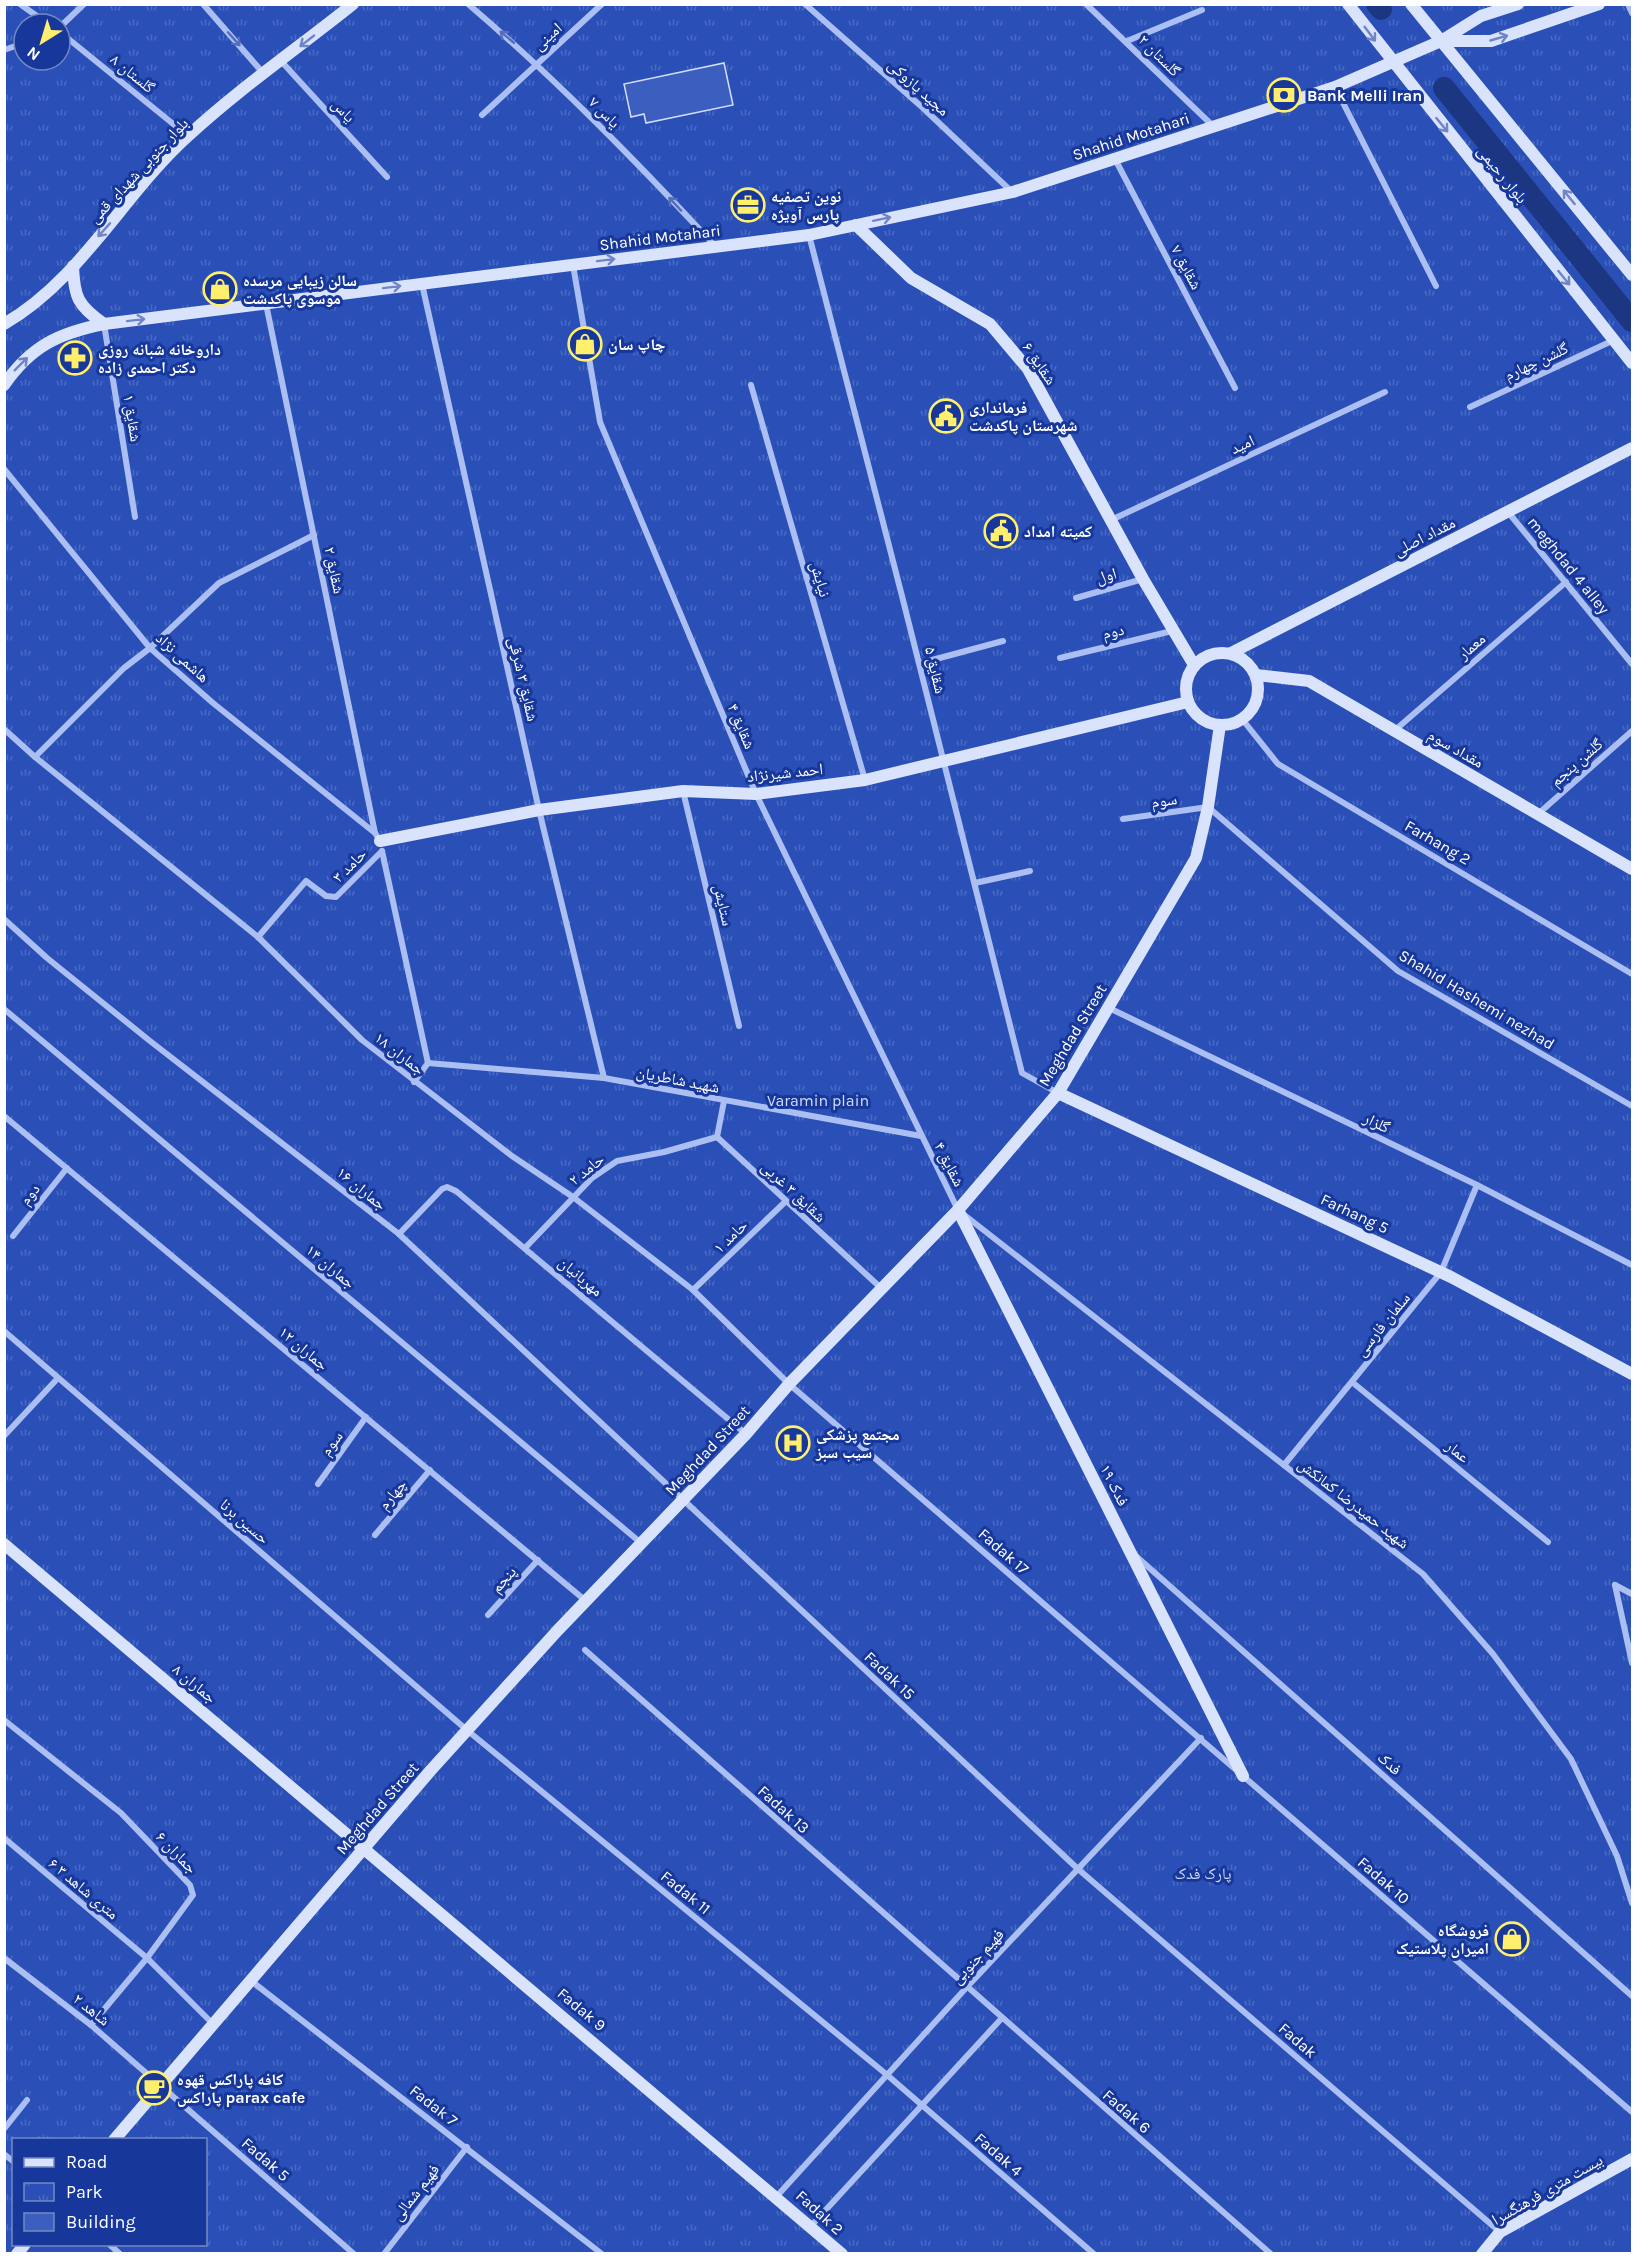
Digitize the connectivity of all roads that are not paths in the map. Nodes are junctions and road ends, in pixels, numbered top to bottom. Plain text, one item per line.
1 (84, 4) edge
2 (203, 4) edge
3 (353, 4) edge
4 (468, 4) edge
5 (602, 4) edge
6 (805, 4) edge
7 (1086, 4) edge
8 (1348, 4) edge
9 (1412, 4) edge
10 (1518, 4) edge
11 (1599, 4) edge
12 (1628, 4) edge
13 (1202, 10) dead end
14 (1632, 13) edge
15 (72, 16) edge
16 (1127, 41) junction
17 (1441, 41) junction
18 (72, 42) edge
19 (281, 61) junction
20 (537, 63) junction
21 (1393, 63) junction
22 (265, 74) junction
23 (1335, 87) junction
24 (482, 115) dead end
25 (1213, 126) junction
26 (188, 136) junction
27 (1115, 159) junction
28 (387, 177) dead end
29 (1013, 192) junction
30 (856, 225) junction
31 (809, 235) junction
32 (715, 247) junction
33 (573, 265) junction
34 (73, 266) junction
35 (1632, 275) edge
36 (422, 284) junction
37 (1436, 286) dead end
38 (266, 303) junction
39 (7, 322) edge
40 (104, 324) junction
41 (1614, 340) junction
42 (1632, 363) edge
43 (4, 385) edge
44 (751, 385) dead end
45 (1235, 388) dead end
46 (1385, 392) dead end
47 (1470, 407) dead end
48 (1632, 448) edge
49 (4, 469) edge
50 (1508, 512) junction
51 (135, 517) dead end
52 (1110, 521) junction
53 (314, 534) junction
54 (1143, 579) junction
55 (1566, 582) junction
56 (1076, 598) dead end
57 (1172, 631) junction
58 (1004, 641) dead end
59 (150, 648) junction
60 (1231, 653) junction
61 (1060, 658) dead end
62 (921, 663) junction
63 (1632, 664) edge
64 (1194, 665) junction
65 (1256, 675) junction
66 (1188, 702) junction
67 (1242, 719) junction
68 (1220, 725) junction
69 (4, 729) edge
70 (1394, 731) junction
71 (1632, 731) edge
72 (35, 757) junction
73 (942, 760) junction
74 (865, 780) junction
75 (683, 790) junction
76 (756, 794) junction
77 (1208, 807) junction
78 (539, 810) junction
79 (1537, 814) junction
80 (1123, 819) dead end
81 (379, 842) junction
82 (1632, 869) edge
83 (1030, 871) dead end
84 (975, 884) junction
85 (4, 919) edge
86 (258, 937) junction
87 (1632, 974) edge
88 (1109, 1008) junction
89 (4, 1010) edge
90 (739, 1026) dead end
91 (428, 1063) junction
92 (604, 1078) junction
93 (414, 1082) junction
94 (1058, 1093) junction
95 (724, 1101) junction
96 (1632, 1106) edge
97 (4, 1116) edge
98 (921, 1136) junction
99 (717, 1137) junction
100 (67, 1168) junction
101 (1477, 1185) junction
102 (573, 1197) junction
103 (785, 1202) junction
104 (958, 1210) junction
105 (399, 1234) junction
106 (13, 1236) dead end
107 (526, 1247) junction
108 (1632, 1265) edge
109 (1441, 1272) junction
110 (881, 1288) junction
111 (693, 1290) junction
112 (4, 1331) edge
113 (1632, 1374) edge
114 (58, 1378) junction
115 (1352, 1382) junction
116 (789, 1384) junction
117 (366, 1417) junction
118 (746, 1434) junction
119 (4, 1436) edge
120 (1284, 1465) junction
121 (430, 1470) junction
122 (318, 1484) dead end
123 (683, 1500) junction
124 (375, 1535) dead end
125 (1548, 1542) dead end
126 (641, 1543) junction
127 (4, 1544) edge
128 (1130, 1550) junction
129 (538, 1560) junction
130 (1632, 1594) edge
131 (587, 1601) junction
132 (488, 1615) dead end
133 (585, 1650) dead end
134 (1632, 1663) edge
135 (4, 1720) edge
136 (468, 1731) junction
137 (1201, 1738) junction
138 (1243, 1776) junction
139 (4, 1838) edge
140 (365, 1847) junction
141 (1078, 1869) junction
142 (1632, 1904) edge
143 (4, 1958) edge
144 (147, 1958) junction
145 (249, 1980) junction
146 (966, 1988) junction
147 (1632, 1996) edge
148 (1001, 2019) junction
149 (213, 2024) junction
150 (91, 2025) junction
151 (886, 2074) junction
152 (160, 2084) junction
153 (27, 2100) dead end
154 (921, 2104) junction
155 (1632, 2112) edge
156 (4, 2129) edge
157 (115, 2138) edge
158 (467, 2147) junction
159 (1632, 2159) edge
160 (777, 2196) junction
161 (811, 2226) junction
162 (1500, 2232) junction
163 (354, 2253) edge
164 (384, 2253) edge
165 (602, 2253) edge
166 (842, 2253) edge
167 (1094, 2253) edge
168 (1271, 2253) edge
169 (1482, 2253) edge

1 - 15 street
2 -> 22 street
3 -> 19 main road, بلوار جنوبی شهدای قمی
20 -> 4 street, یاس ۷
5 - 20 street, امینی
6 - 29 street, مجید پازوکی
7 - 16 street, گلستان ۲
8 -> 21 main road, بلوار رحیمی
9 - 17 main road
10 - 17 main road, Shahid Motahari
17 -> 11 main road
12 - 14 street
13 - 16 street
16 - 25 street, گلستان ۲
17 - 21 main road, Shahid Motahari
35 -> 17 main road
18 - 26 street, گلستان ۸
19 - 22 main road, بلوار جنوبی شهدای قمی
19 - 28 street, یاس
20 - 24 street, امینی
32 -> 20 street, یاس ۷
21 - 23 main road, Shahid Motahari
21 -> 41 main road, بلوار رحیمی
22 - 26 main road, بلوار جنوبی شهدای قمی
23 - 25 main road, Shahid Motahari
23 - 37 street
25 - 27 main road, Shahid Motahari
26 -> 34 main road, بلوار جنوبی شهدای قمی
27 - 29 main road, Shahid Motahari
27 - 45 street, شقایق ۷
30 -> 29 main road, Shahid Motahari
30 - 31 main road, Shahid Motahari
30 - 52 main road, شقایق ۶
31 - 32 main road, Shahid Motahari
31 - 62 street, شقایق ۵
33 -> 32 main road, Shahid Motahari
33 - 36 main road, Shahid Motahari
33 - 76 street, شقایق ۴
34 - 39 main road, بلوار جنوبی شهدای قمی
34 - 40 main road
38 -> 36 main road, Shahid Motahari
36 - 78 street, شقایق ۳ شرقی
40 -> 38 main road, Shahid Motahari
38 - 53 street, شقایق ۲
43 -> 40 main road, Shahid Motahari
40 - 51 street, شقایق ۱
41 - 42 main road, بلوار رحیمی
41 - 47 street, گلشن چهارم
44 - 74 street, نیایش
46 - 52 street, امید
48 - 50 main road, مقداد اصلی
49 - 59 street, هاشمی نژاد
50 - 55 street, meghdad 4 alley
50 - 60 main road, مقداد اصلی
52 - 54 main road, شقایق ۶
53 - 59 street
53 - 81 street, شقایق ۲
54 - 56 street, اول
54 - 57 main road, شقایق ۶
55 - 63 street, meghdad 4 alley
55 - 70 street, معمار
57 - 61 street, دوم
57 - 64 main road, شقایق ۶
58 - 62 street
59 - 72 street
59 - 81 street, هاشمی نژاد
60 - 64 main road
60 - 65 main road
62 - 73 street, شقایق ۵
64 - 66 main road
65 - 67 main road
65 - 70 main road, مقداد سوم
66 - 68 main road
66 - 73 main road, احمد شیرنژاد
67 - 68 main road
67 - 87 street, Farhang 2
68 - 77 main road, Meghdad Street
69 - 72 street, جماران ۱۸
70 - 79 main road, مقداد سوم
71 - 79 street, گلشن پنجم
72 - 86 street, جماران ۱۸
73 - 74 main road, احمد شیرنژاد
73 - 84 street, شقایق ۵
74 - 76 main road, احمد شیرنژاد
75 - 76 main road, احمد شیرنژاد
75 - 78 main road, احمد شیرنژاد
75 - 90 street, ستایش
76 - 98 street, شقایق ۴
77 - 80 street, سوم
77 - 88 main road, Meghdad Street
77 - 96 street, Shahid Hashemi nezhad
78 - 81 main road, احمد شیرنژاد
78 - 92 street, شقایق ۳ شرقی
79 - 82 main road, مقداد سوم
81 - 86 street, حامد ۳
81 - 91 street, شقایق ۲
83 - 84 street
84 - 94 street, شقایق ۵
85 - 105 street, جماران ۱۶
86 - 93 street, جماران ۱۸
88 - 94 main road, Meghdad Street
88 - 101 street, گلزار
89 - 126 street, جماران ۱۴
91 - 92 street, شهید شاطریان
91 - 93 street
92 - 95 street, شهید شاطریان
93 - 102 street, جماران ۱۸
94 - 104 main road, Meghdad Street
94 - 109 main road, Farhang 5
95 - 98 street, شهید شاطریان
95 - 99 street
97 - 100 street, جماران ۱۲
98 - 104 street, شقایق ۴
99 - 102 street, حامد ۲
99 - 103 street, شقایق ۳ غربی
100 - 106 street, دوم
100 - 117 street, جماران ۱۲
101 - 108 street, گلزار
101 - 109 street, سلمان فارسی
102 - 107 street, حامد ۲
102 - 111 street, جماران ۱۸
103 - 110 street, شقایق ۳ غربی
103 - 111 street, حامد ۱
104 - 110 main road, Meghdad Street
104 - 120 street, شهید حمیدرضا کمانکش
104 - 128 main road, فدک ۱۹
105 - 107 street, مهربانیان
105 - 123 street, جماران ۱۶
107 - 118 street, مهربانیان
109 - 113 main road, Farhang 5
109 - 115 street, سلمان فارسی
110 - 116 main road, Meghdad Street
111 - 116 street, جماران ۱۸
112 - 114 street, حسین برنا
114 - 119 street
114 - 136 street, حسین برنا
115 - 120 street, سلمان فارسی
115 - 125 street, عمار
116 - 118 main road, Meghdad Street
116 - 137 street, Fadak 17
117 - 121 street, جماران ۱۲
117 - 122 street, سوم
118 - 123 main road, Meghdad Street
120 - 142 street, شهید حمیدرضا کمانکش
121 - 124 street, چهارم
121 - 129 street, جماران ۱۲
123 - 126 main road, Meghdad Street
123 - 141 street, Fadak 15
126 - 131 main road, Meghdad Street
127 - 140 main road, جماران ۸
128 - 138 main road, فدک ۱۹
128 - 147 street, فدک
129 - 131 street, جماران ۱۲
129 - 132 street, پنجم
130 - 134 street
131 - 136 main road, Meghdad Street
133 - 146 street, Fadak 13
135 - 144 street, جماران ۶
136 - 140 main road, Meghdad Street
136 - 151 street, Fadak 11
137 - 138 street, Fadak 10
137 - 141 street, فهیم جنوبی
138 - 155 street, Fadak 10
139 - 144 street, ۶ متری شاهد ۳
140 - 145 main road, Meghdad Street
140 - 160 main road, Fadak 9
141 - 146 street, فهیم جنوبی
141 - 162 street, Fadak
143 - 150 street, شاهد ۲
144 - 149 street
144 - 150 street
145 - 149 main road, Meghdad Street
145 - 158 street, Fadak 7
146 - 148 street, Fadak 6
146 - 151 street, فهیم جنوبی
148 - 154 street
148 - 168 street, Fadak 6
149 - 152 main road, Meghdad Street
150 - 152 street, شاهد ۲
151 - 154 street, Fadak 4
151 - 160 street, فهیم جنوبی
152 - 157 main road, Meghdad Street
152 - 163 street, Fadak 5
153 - 156 street
154 - 161 street
154 - 167 street, Fadak 4
158 - 164 street, فهیم شمالی
158 - 165 street, Fadak 7
159 - 162 main road, بیست متری فرهنگسرا
160 - 161 main road, Fadak 2
161 - 166 main road, Fadak 2
162 - 169 main road, بیست متری فرهنگسرا

